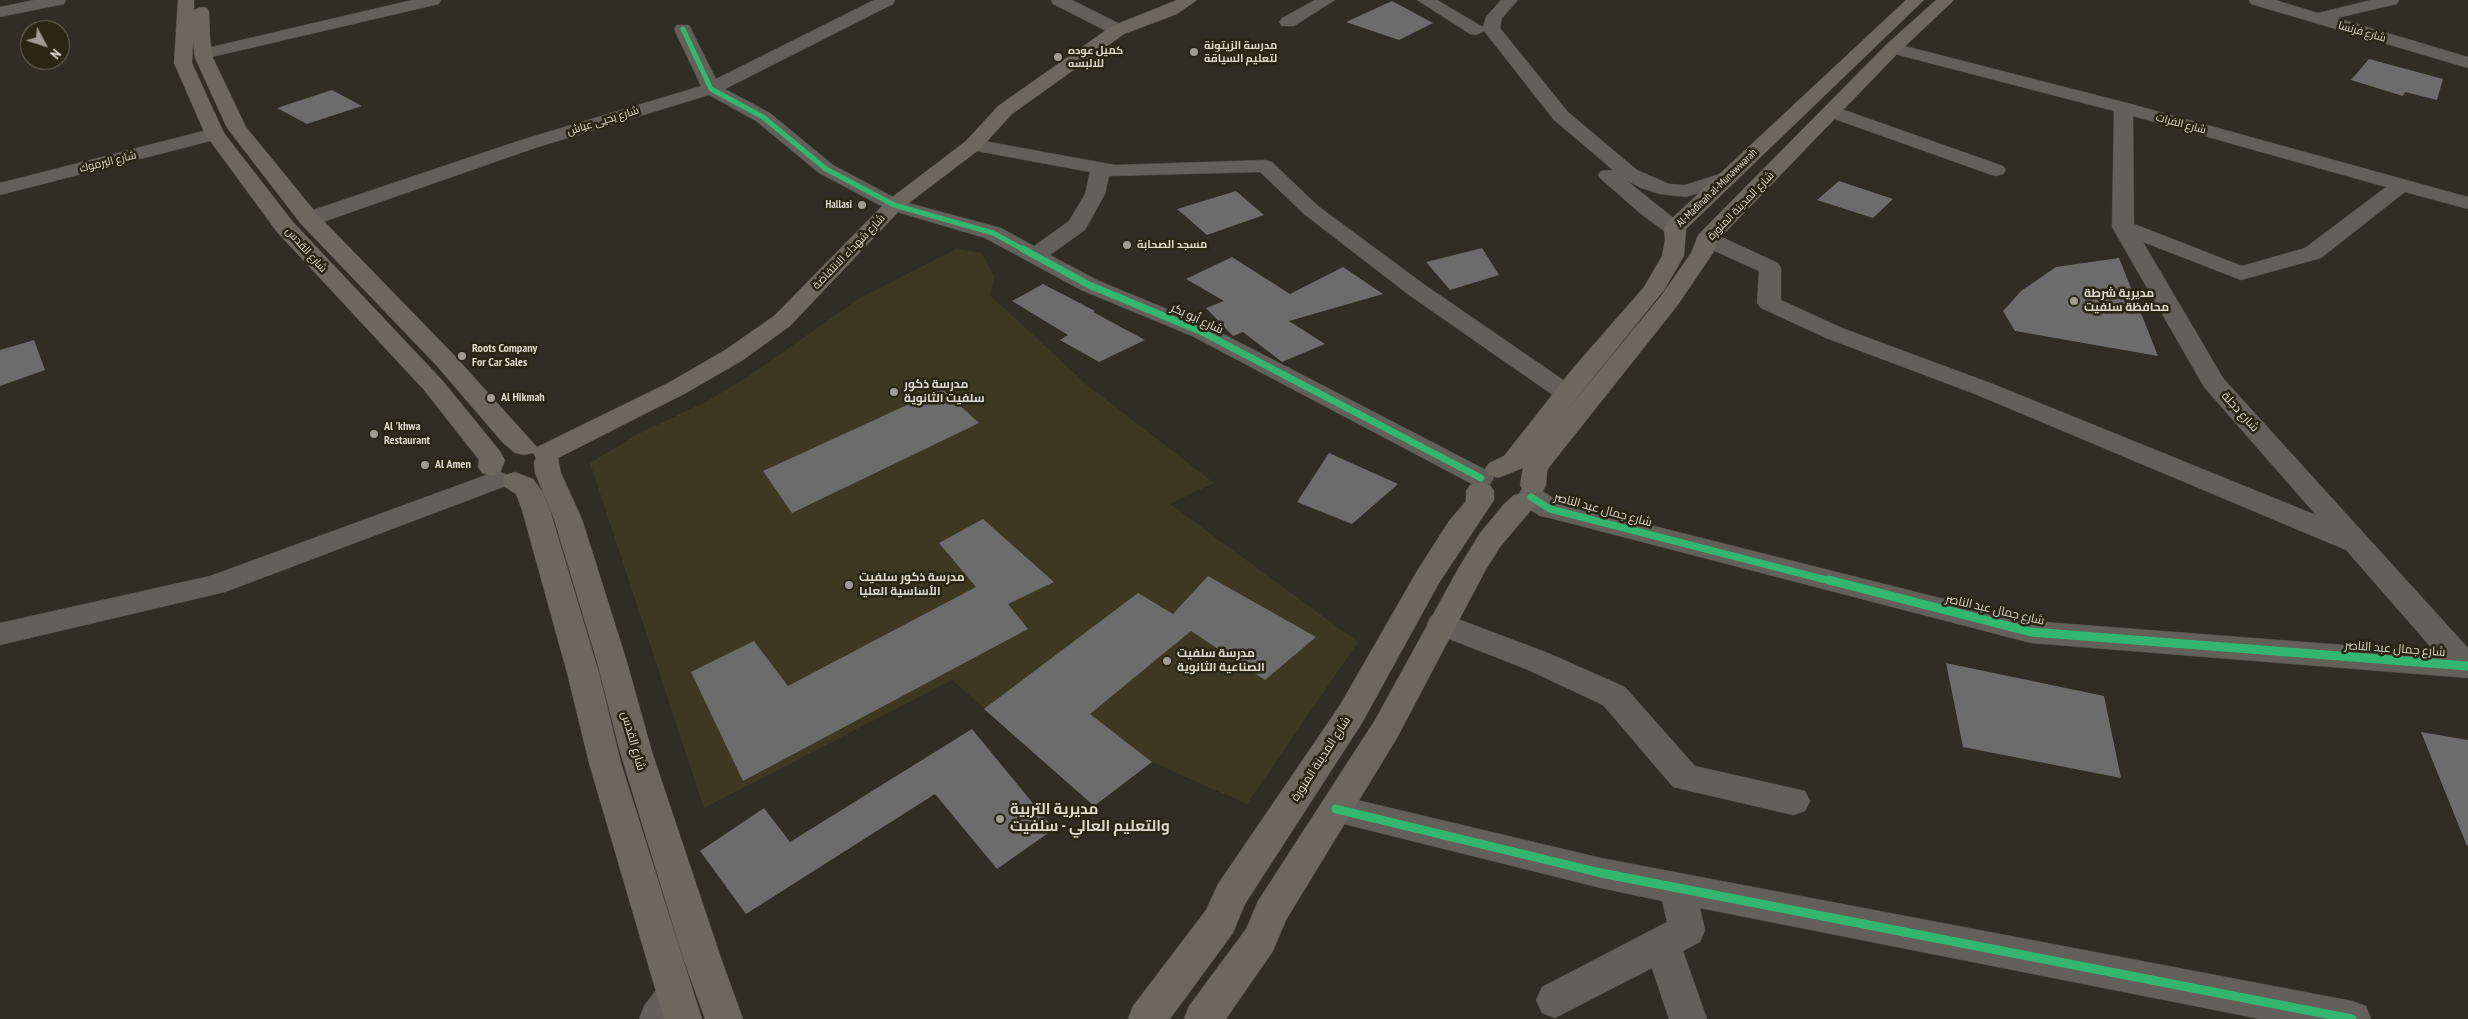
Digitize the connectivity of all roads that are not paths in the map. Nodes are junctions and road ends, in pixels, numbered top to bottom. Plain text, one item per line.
1 (58, 0) edge
2 (186, 0) edge
3 (201, 0) edge
4 (434, 0) edge
5 (887, 0) edge
6 (1059, 0) edge
7 (1188, 0) edge
8 (1327, 0) edge
9 (1425, 0) edge
10 (1499, 0) edge
11 (1510, 0) edge
12 (1916, 0) edge
13 (1946, 0) edge
14 (2257, 0) edge
15 (2392, 0) edge
16 (0, 12) edge
17 (2316, 18) junction
18 (1288, 22) dead end
19 (1482, 26) junction
20 (683, 29) dead end
21 (1118, 30) junction
22 (1893, 48) junction
23 (203, 54) junction
24 (2468, 64) edge
25 (711, 89) junction
26 (2124, 108) junction
27 (1832, 112) junction
28 (215, 134) junction
29 (973, 145) junction
30 (1101, 169) junction
31 (1996, 170) dead end
32 (1729, 177) junction
33 (2401, 184) junction
34 (0, 189) edge
35 (2468, 203) edge
36 (894, 206) junction
37 (309, 219) junction
38 (2123, 227) junction
39 (1675, 228) junction
40 (1707, 239) junction
41 (1035, 256) junction
42 (1566, 393) junction
43 (539, 454) junction
44 (501, 476) junction
45 (1486, 479) junction
46 (1529, 495) junction
47 (2357, 543) junction
48 (1442, 624) junction
49 (0, 634) edge
50 (2467, 666) edge
51 (1794, 801) dead end
52 (1336, 809) junction
53 (1677, 888) junction
54 (1662, 943) junction
55 (1556, 1000) dead end
56 (672, 1011) edge
57 (724, 1019) edge
58 (1147, 1019) edge
59 (1203, 1019) edge
60 (1688, 1019) edge
61 (2352, 1019) edge

1 - 16 street
2 - 28 main road, شارع القدس
3 - 23 main road, شارع القدس
4 - 23 street
5 - 25 street, شارع يحيى عياش
6 - 21 street
7 - 21 main road, شارع شهداء الانتفاضة
8 - 18 street
9 - 19 street
10 - 19 street
11 - 19 street
12 - 32 main road, Al-Madīnah al-Munawwarah
13 - 22 main road, شارع المدينة المنورة
14 - 17 street, شارع فرنسا
15 - 17 street
17 - 24 street, شارع فرنسا
19 - 32 street
19 - 39 street
20 - 25 street
21 - 29 main road, شارع شهداء الانتفاضة
22 - 26 street, شارع الفرات
22 - 27 main road, شارع المدينة المنورة
23 - 37 main road, شارع القدس
25 - 36 street, شارع أبو بكر
25 - 37 street, شارع يحيى عياش
26 - 33 street, شارع الفرات
26 - 38 street
27 - 31 street
27 - 40 main road, شارع المدينة المنورة
28 - 34 street, ِشارع اليرموك
28 - 44 main road, شارع القدس
29 - 30 street
29 - 36 main road, شارع شهداء الانتفاضة
30 - 41 street
30 - 42 street
32 - 39 main road, Al-Madīnah al-Munawwarah
33 - 35 street, شارع الفرات
33 - 38 street
36 - 41 street, شارع أبو بكر
36 - 43 main road, شارع شهداء الانتفاضة
37 - 43 main road, شارع القدس
38 - 47 street, شارع دجلة
39 - 42 main road, Al-Madīnah al-Munawwarah
40 - 46 main road, شارع المدينة المنورة
40 - 47 street
41 - 45 street, شارع أبو بكر
42 - 45 main road, Al-Madīnah al-Munawwarah
43 - 44 main road, شارع شهداء الانتفاضة
43 - 57 main road, شارع القدس
44 - 49 street
44 - 56 main road, شارع القدس
45 - 46 main road
45 - 58 main road, شارع المدينة المنورة
46 - 48 main road, شارع المدينة المنورة
46 - 50 street, شارع جمال عبد الناصر
47 - 50 street, شارع دجلة
48 - 51 street
48 - 52 main road, شارع المدينة المنورة
52 - 53 street
52 - 59 main road, شارع المدينة المنورة
53 - 54 street
53 - 61 street
54 - 55 street
54 - 60 street

